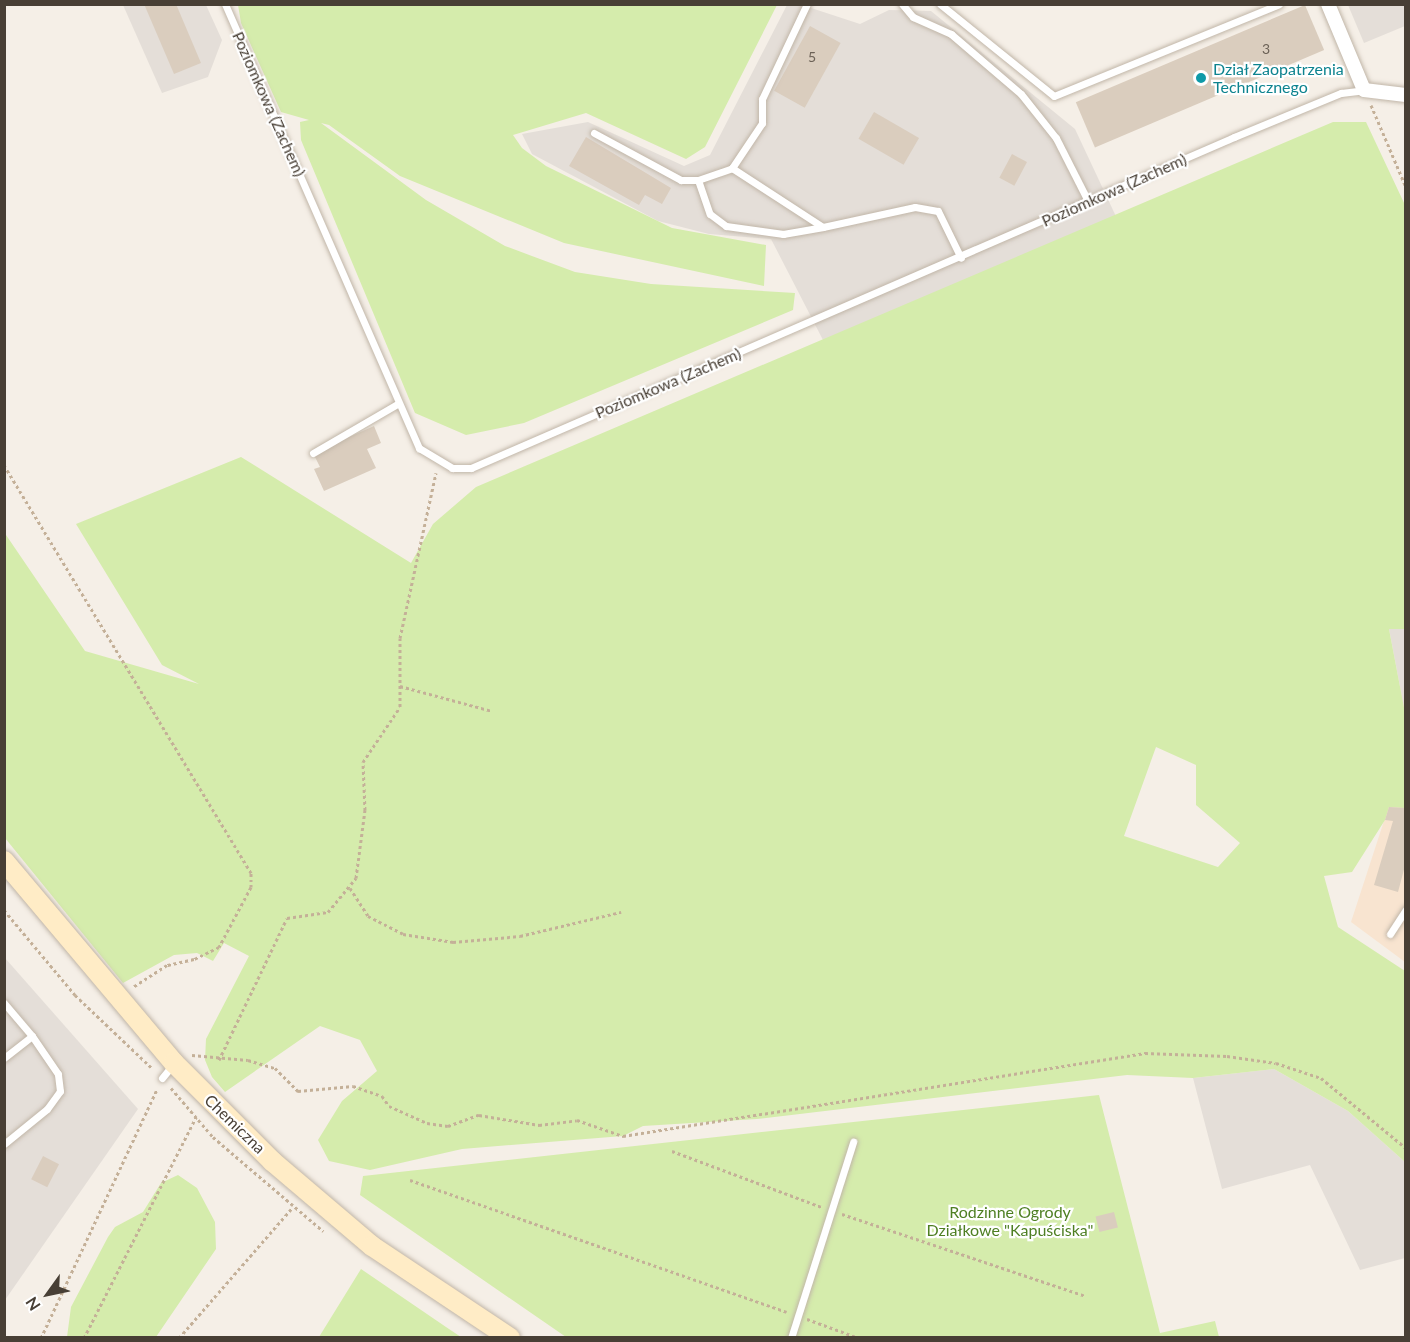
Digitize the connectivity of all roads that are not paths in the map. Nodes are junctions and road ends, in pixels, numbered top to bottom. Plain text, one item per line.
1 (225, 4) edge
2 (807, 4) edge
3 (902, 4) edge
4 (940, 4) edge
5 (1279, 4) edge
6 (1328, 4) edge
7 (1364, 90) junction
8 (1406, 95) edge
9 (594, 133) dead end
10 (732, 168) junction
11 (698, 180) junction
12 (1088, 201) junction
13 (823, 227) junction
14 (961, 258) junction
15 (399, 403) junction
16 (313, 453) dead end
17 (4, 861) edge
18 (1406, 909) edge
19 (1390, 933) dead end
20 (4, 1003) edge
21 (32, 1035) junction
22 (4, 1058) edge
23 (853, 1142) dead end
24 (4, 1144) edge
25 (510, 1338) edge
26 (792, 1338) edge

1 - 15 lane, Poziomkowa (Zachem)
2 - 10 lane
3 - 12 lane
4 - 5 lane
6 - 7 street
7 - 8 street
7 - 12 lane, Poziomkowa (Zachem)
9 - 11 lane
10 - 11 lane
10 - 13 lane
11 - 13 lane
12 - 14 lane, Poziomkowa (Zachem)
13 - 14 lane
14 - 15 lane, Poziomkowa (Zachem)
15 - 16 lane
17 - 25 street, Chemiczna
18 - 19 lane
20 - 21 lane
21 - 22 lane
21 - 24 lane
23 - 26 lane

